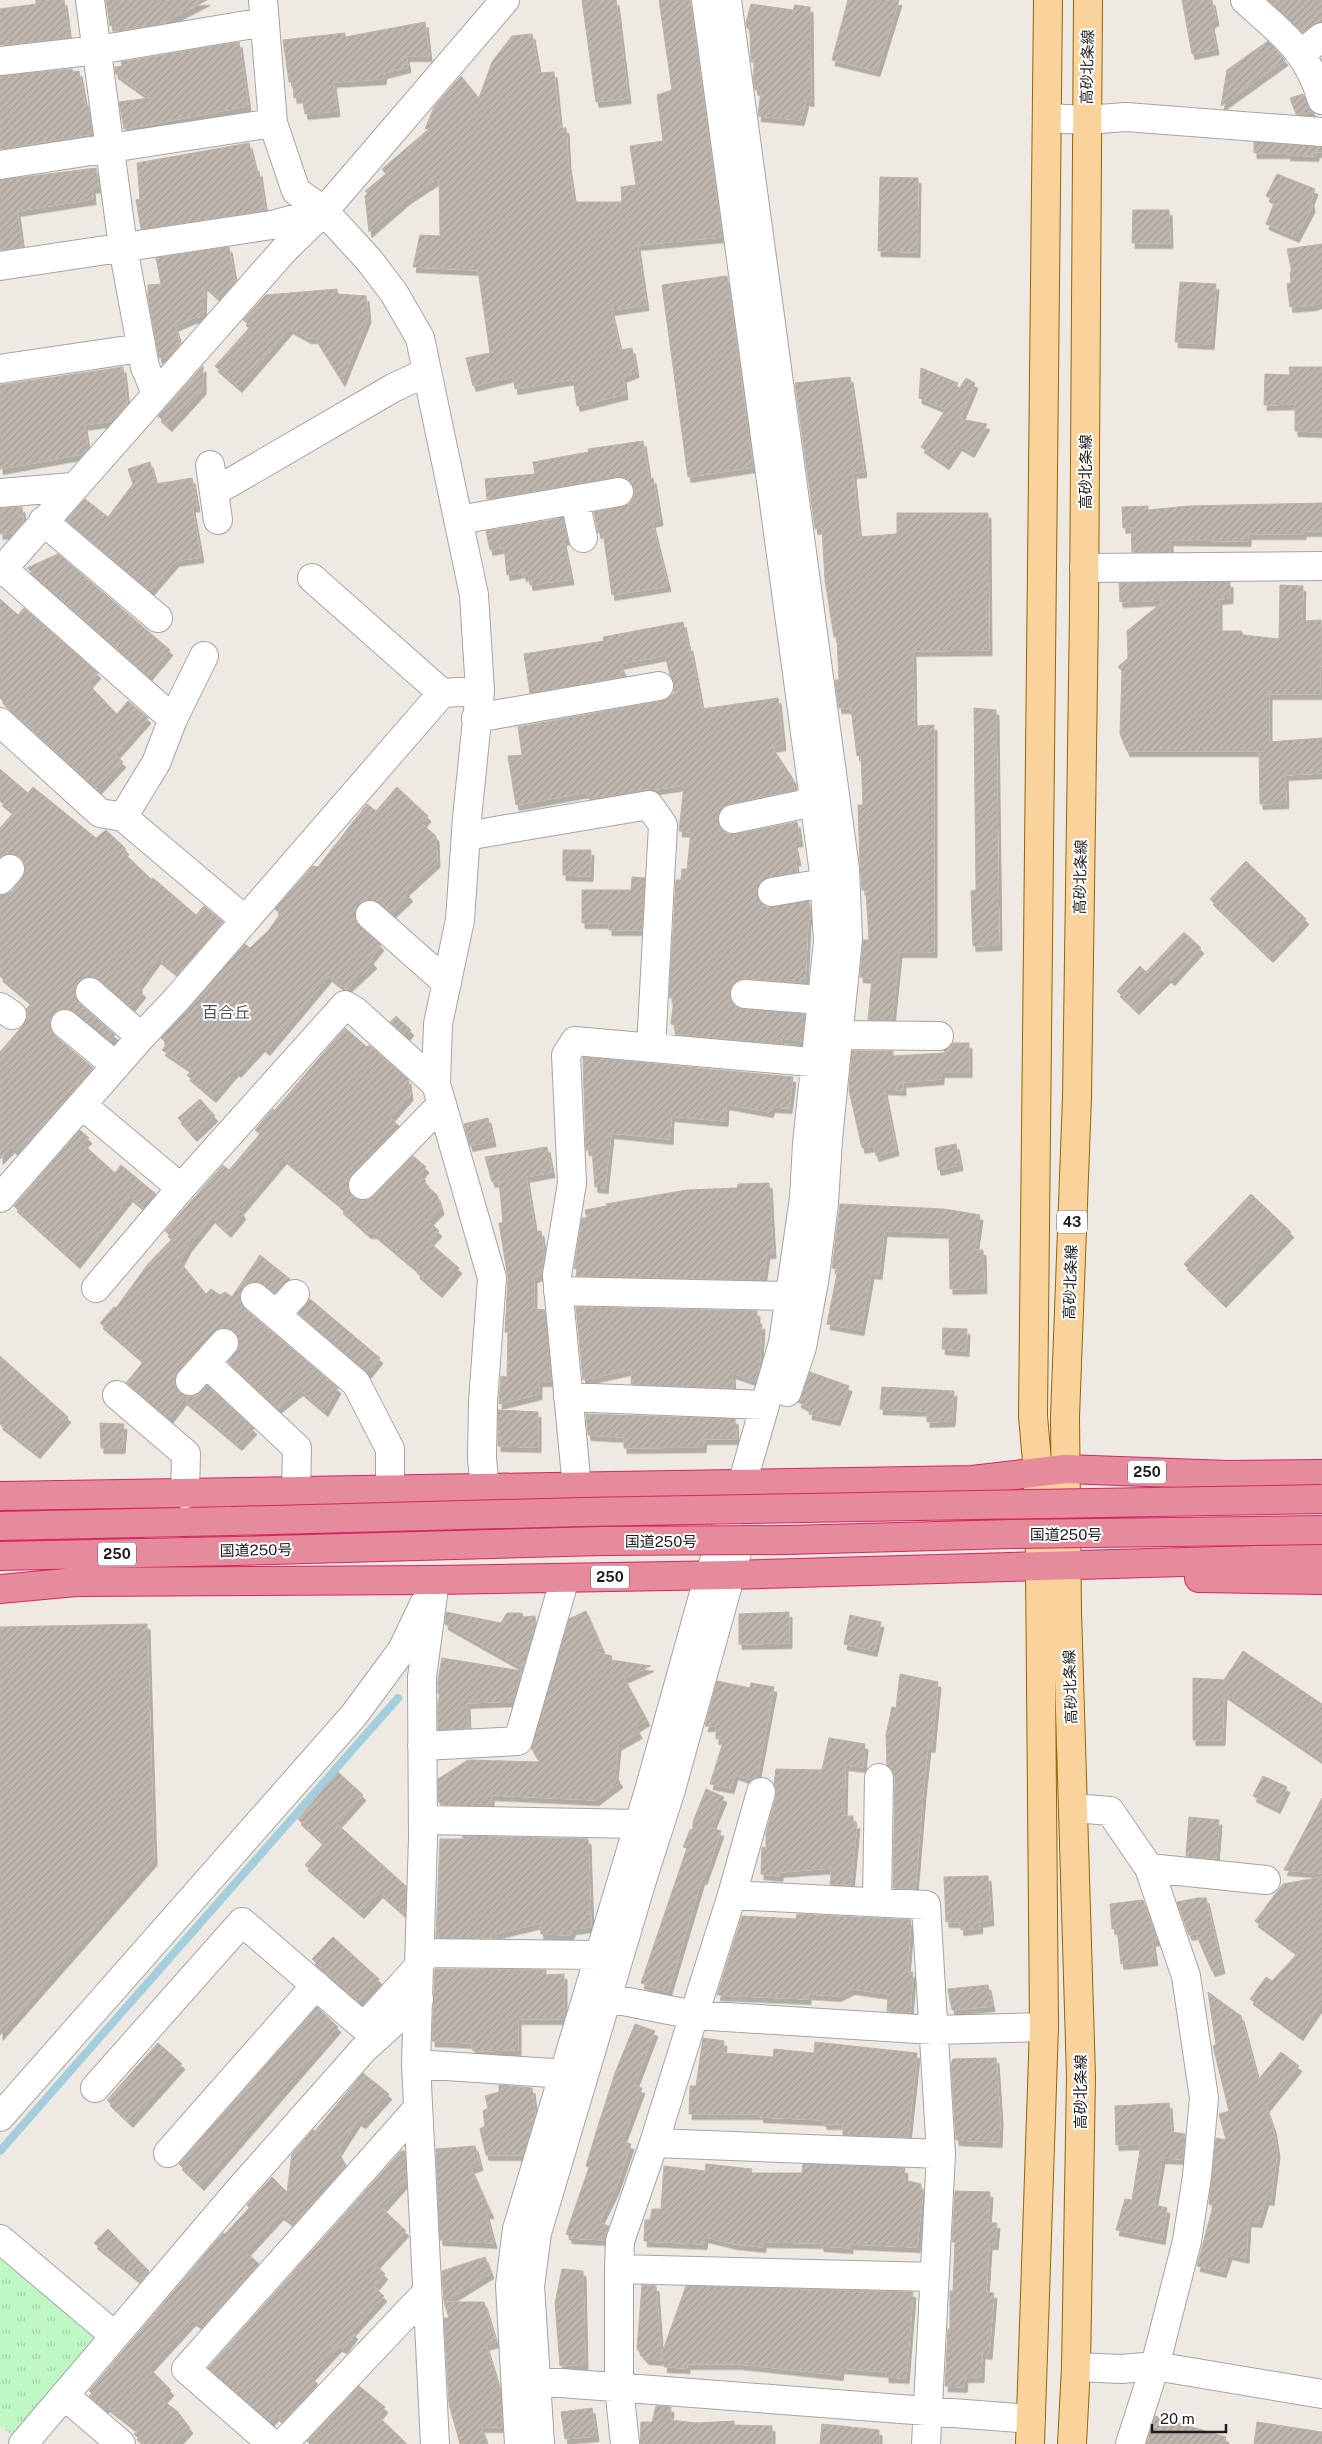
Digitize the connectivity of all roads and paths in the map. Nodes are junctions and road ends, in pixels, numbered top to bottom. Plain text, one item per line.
1 (90, 0) edge
2 (505, 0) edge
3 (706, 0) edge
4 (727, 0) edge
5 (1048, 0) edge
6 (1088, 0) edge
7 (1245, 0) edge
8 (264, 11) edge
9 (1312, 45) edge
10 (98, 50) junction
11 (0, 61) edge
12 (728, 85) junction
13 (1322, 100) edge
14 (1048, 118) junction
15 (1086, 120) junction
16 (272, 123) junction
17 (1322, 132) edge
18 (110, 149) junction
19 (0, 165) edge
20 (324, 211) junction
21 (123, 247) junction
22 (0, 266) edge
23 (759, 307) junction
24 (141, 348) junction
25 (0, 369) edge
26 (427, 372) junction
27 (156, 393) junction
28 (210, 464) dead end
29 (72, 487) junction
30 (214, 492) junction
31 (619, 492) dead end
32 (0, 493) edge
33 (575, 500) junction
34 (218, 520) dead end
35 (459, 520) junction
36 (43, 521) junction
37 (583, 538) dead end
38 (1322, 566) edge
39 (1084, 568) junction
40 (2, 571) edge
41 (312, 578) dead end
42 (158, 618) dead end
43 (204, 656) dead end
44 (658, 686) dead end
45 (480, 691) junction
46 (442, 694) junction
47 (476, 718) junction
48 (173, 719) junction
49 (0, 722) edge
50 (814, 802) junction
51 (123, 817) junction
52 (732, 819) dead end
53 (466, 836) junction
54 (824, 883) junction
55 (772, 892) dead end
56 (370, 915) dead end
57 (245, 920) junction
58 (447, 983) junction
59 (90, 992) dead end
60 (745, 994) dead end
61 (821, 1000) junction
62 (65, 1024) dead end
63 (838, 1035) junction
64 (939, 1036) dead end
65 (141, 1037) junction
66 (651, 1048) junction
67 (825, 1064) junction
68 (116, 1066) junction
69 (439, 1094) junction
70 (82, 1105) junction
71 (363, 1185) dead end
72 (182, 1188) junction
73 (0, 1198) edge
74 (96, 1288) dead end
75 (558, 1291) junction
76 (295, 1294) dead end
77 (790, 1296) junction
78 (255, 1297) dead end
79 (276, 1315) junction
80 (224, 1343) dead end
81 (117, 1394) dead end
82 (568, 1397) junction
83 (763, 1405) junction
84 (1322, 1456) edge
85 (1065, 1469) junction
86 (1108, 1469) junction
87 (1038, 1473) junction
88 (1322, 1474) edge
89 (750, 1484) junction
90 (577, 1488) junction
91 (485, 1489) junction
92 (390, 1491) junction
93 (296, 1492) junction
94 (185, 1494) junction
95 (0, 1496) edge
96 (1322, 1500) edge
97 (0, 1526) edge
98 (1322, 1530) edge
99 (0, 1556) edge
100 (1322, 1558) edge
101 (1110, 1564) junction
102 (1054, 1566) junction
103 (720, 1575) junction
104 (565, 1578) junction
105 (435, 1580) junction
106 (1322, 1580) edge
107 (0, 1589) edge
108 (422, 1746) junction
109 (879, 1778) dead end
110 (761, 1792) dead end
111 (1074, 1808) junction
112 (423, 1820) junction
113 (638, 1824) junction
114 (1149, 1868) junction
115 (1266, 1880) dead end
116 (732, 1895) junction
117 (877, 1902) junction
118 (599, 1955) junction
119 (420, 1959) junction
120 (316, 1985) junction
121 (608, 1998) junction
122 (419, 1999) junction
123 (694, 2015) junction
124 (1044, 2027) junction
125 (934, 2030) junction
126 (416, 2064) junction
127 (575, 2074) junction
128 (95, 2088) dead end
129 (418, 2108) junction
130 (0, 2118) edge
131 (654, 2143) junction
132 (168, 2153) dead end
133 (941, 2154) junction
134 (0, 2238) edge
135 (619, 2268) junction
136 (934, 2278) junction
137 (426, 2293) junction
138 (115, 2336) junction
139 (1155, 2366) junction
140 (1076, 2367) junction
141 (535, 2381) junction
142 (618, 2387) junction
143 (1322, 2394) edge
144 (64, 2396) junction
145 (927, 2412) junction
146 (1030, 2431) edge
147 (23, 2444) edge
148 (121, 2444) edge
149 (272, 2444) edge
150 (283, 2444) edge
151 (435, 2444) edge
152 (519, 2444) edge
153 (540, 2444) edge
154 (625, 2444) edge
155 (926, 2444) edge
156 (1072, 2444) edge
157 (1130, 2444) edge

1 - 10 street
2 - 20 street
3 - 12 street
4 - 12 street
5 - 14 main road, 高砂北条線 / 43
6 - 15 main road, 高砂北条線 / 43
7 - 9 street
8 - 10 street
8 - 16 street
9 - 13 street
10 - 11 street
10 - 18 street
12 - 23 street
14 - 15 street
14 - 87 main road, 高砂北条線 / 43
15 - 17 street
15 - 39 main road, 高砂北条線 / 43
16 - 18 street
16 - 20 street
18 - 19 street
18 - 21 street
20 - 21 street
20 - 26 street
20 - 27 street
21 - 22 street
21 - 24 street
23 - 50 street
23 - 63 street
24 - 25 street
24 - 27 street
26 - 30 street
26 - 35 street
27 - 29 street
28 - 30 street
29 - 32 street
29 - 36 street
30 - 34 street
31 - 33 street
33 - 35 street
33 - 37 street
35 - 45 street
36 - 40 street
36 - 42 street
38 - 39 street
39 - 85 main road, 高砂北条線 / 43
40 - 48 street
41 - 46 street
43 - 48 street
44 - 47 street
45 - 46 street
45 - 47 street
46 - 57 street
47 - 53 street
48 - 51 street
49 - 51 street
50 - 52 street
50 - 54 street
51 - 57 street
53 - 58 street
53 - 66 street
54 - 55 street
54 - 61 street
56 - 58 street
57 - 65 street
58 - 69 street
59 - 65 street
60 - 61 street
61 - 67 street
62 - 68 street
63 - 64 street
63 - 67 street
65 - 68 street
66 - 67 street
66 - 75 street
67 - 77 street
67 - 89 street
68 - 70 street
69 - 71 street
69 - 72 street
69 - 91 street
70 - 72 street
70 - 73 street
72 - 74 street
75 - 77 street
75 - 82 street
76 - 79 street
77 - 83 street
78 - 79 street
79 - 92 street
80 - 93 street
81 - 94 street
82 - 83 street
82 - 90 street
83 - 89 street
84 - 86 highway
85 - 86 highway, 250
85 - 87 highway, 250
85 - 102 main road, 高砂北条線 / 43
86 - 88 highway, 250
87 - 89 highway, 250
87 - 102 main road, 高砂北条線 / 43
89 - 90 highway, 250
89 - 103 street
90 - 91 highway, 250
91 - 92 highway, 250
92 - 93 highway, 250
93 - 94 highway, 250
94 - 95 highway, 250
96 - 97 highway, 国道250号 / 250, bridge
98 - 99 highway, 国道250号 / 250, bridge
100 - 101 highway, 250
101 - 102 highway, 250
101 - 106 highway
102 - 103 highway, 250
102 - 111 main road, 高砂北条線 / 43
102 - 124 main road, 高砂北条線 / 43
103 - 104 highway, 250
103 - 113 street
103 - 121 street
104 - 105 highway, 250
104 - 108 street
105 - 107 highway, 250
105 - 108 street
105 - 130 street
108 - 112 street
109 - 117 street
110 - 116 street
111 - 114 street
111 - 140 main road, 高砂北条線 / 43
112 - 113 street
112 - 119 street
113 - 118 street
114 - 115 street
114 - 139 street
116 - 117 street
116 - 123 street
117 - 125 street
118 - 119 street
118 - 127 street
119 - 120 street
119 - 122 street
120 - 128 street
120 - 132 street
121 - 123 street
121 - 127 street
122 - 126 street
122 - 138 street
123 - 125 street
123 - 131 street
124 - 125 street
124 - 146 main road, 高砂北条線 / 43
125 - 133 street
126 - 127 street
126 - 129 street
127 - 141 street
127 - 152 street
129 - 137 street
129 - 149 street
131 - 133 street
131 - 135 street
133 - 136 street
134 - 138 street
135 - 136 street
135 - 142 street
136 - 145 street
137 - 150 street
137 - 151 street
138 - 144 street
139 - 140 street
139 - 143 street
139 - 157 street
140 - 156 main road, 高砂北条線 / 43
141 - 142 street
141 - 153 street
142 - 145 street
142 - 154 street
144 - 147 street
144 - 148 street
145 - 146 street
145 - 155 street

